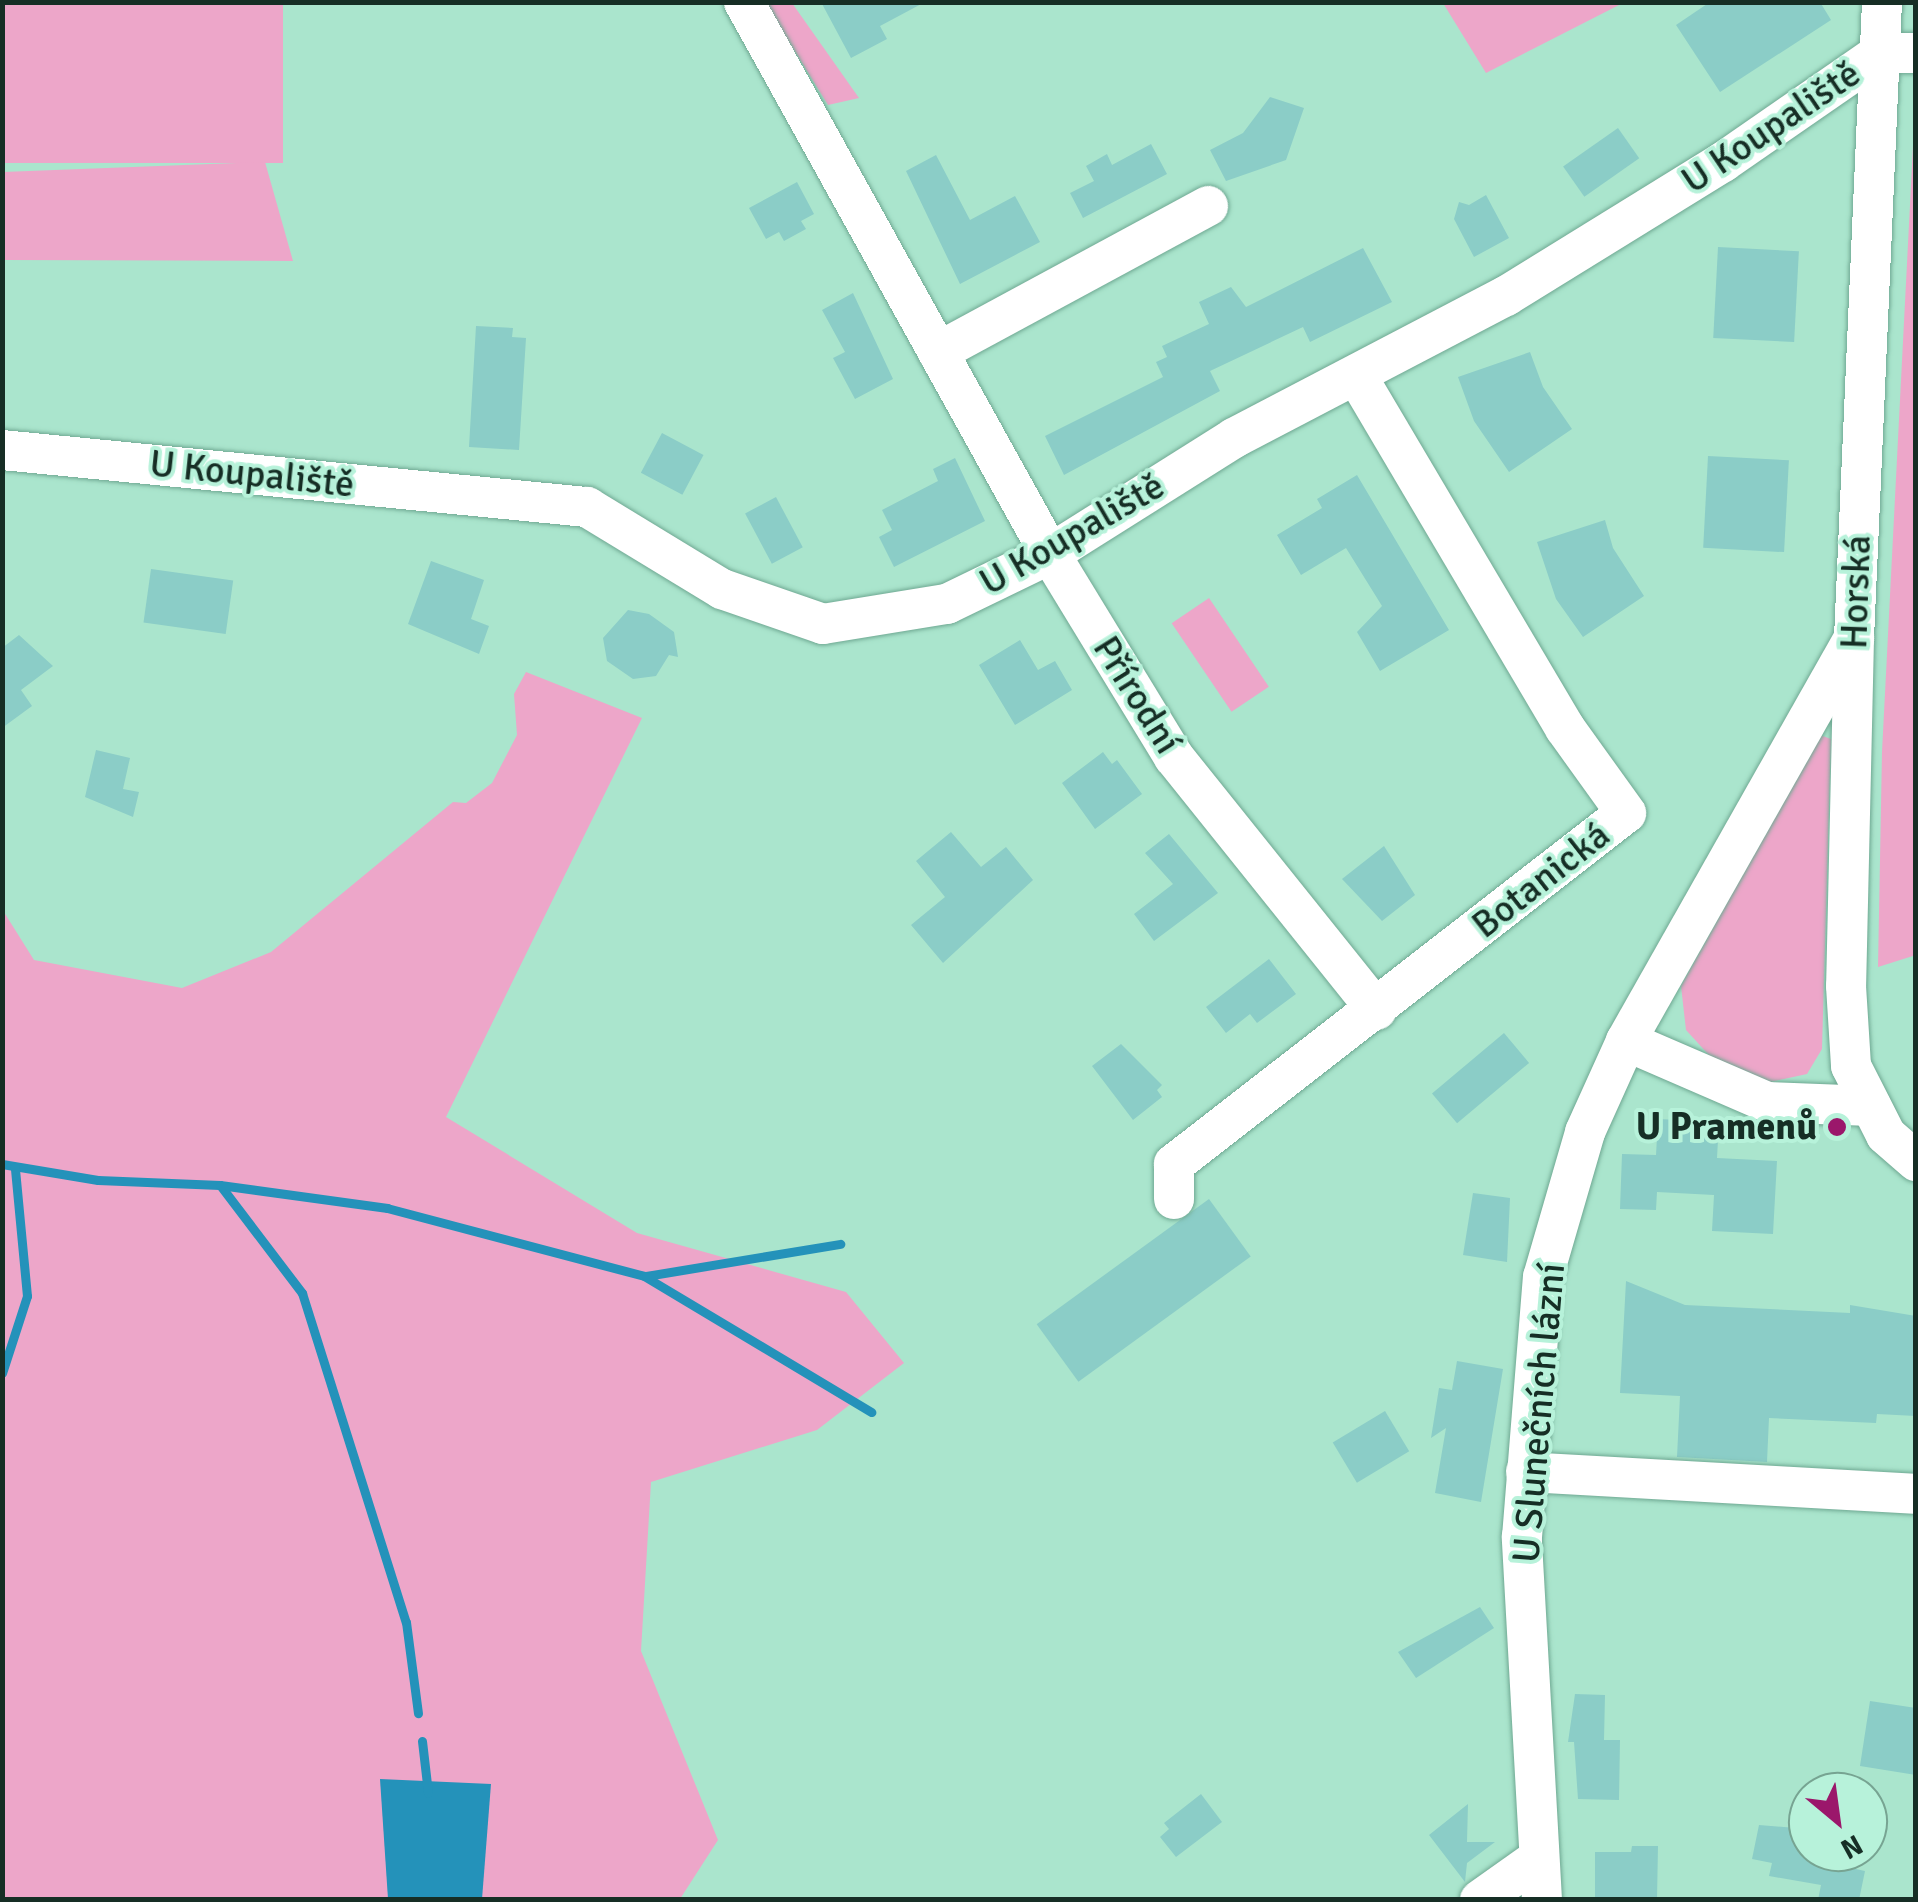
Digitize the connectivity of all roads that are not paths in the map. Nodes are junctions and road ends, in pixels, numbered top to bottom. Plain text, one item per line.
1 (744, 2) edge
2 (1882, 2) edge
3 (1897, 53) edge
4 (1208, 206) dead end
5 (938, 352) junction
6 (1358, 378) junction
7 (2, 450) edge
8 (1050, 554) junction
9 (1854, 638) junction
10 (1377, 1010) junction
11 (1626, 1040) junction
12 (1871, 1106) junction
13 (1916, 1161) edge
14 (1174, 1200) dead end
15 (1526, 1472) junction
16 (1916, 1494) edge
17 (1540, 1858) junction
18 (1480, 1900) edge
19 (1542, 1900) edge

1 - 5 street, Přírodní
2 - 3 street, Horská
3 - 6 street, U Koupaliště
3 - 9 street, Horská
4 - 5 street
5 - 8 street, Přírodní
6 - 8 street, U Koupaliště
6 - 10 street, Botanická
7 - 8 street, U Koupaliště
8 - 10 street, Přírodní
9 - 11 street, U Slunečních lázní
9 - 12 street, Horská
10 - 14 street, Botanická
11 - 12 street
11 - 15 street, U Slunečních lázní
12 - 13 street, Horská
15 - 16 street
15 - 17 street, U Slunečních lázní
17 - 18 street
17 - 19 street, U Slunečních lázní

